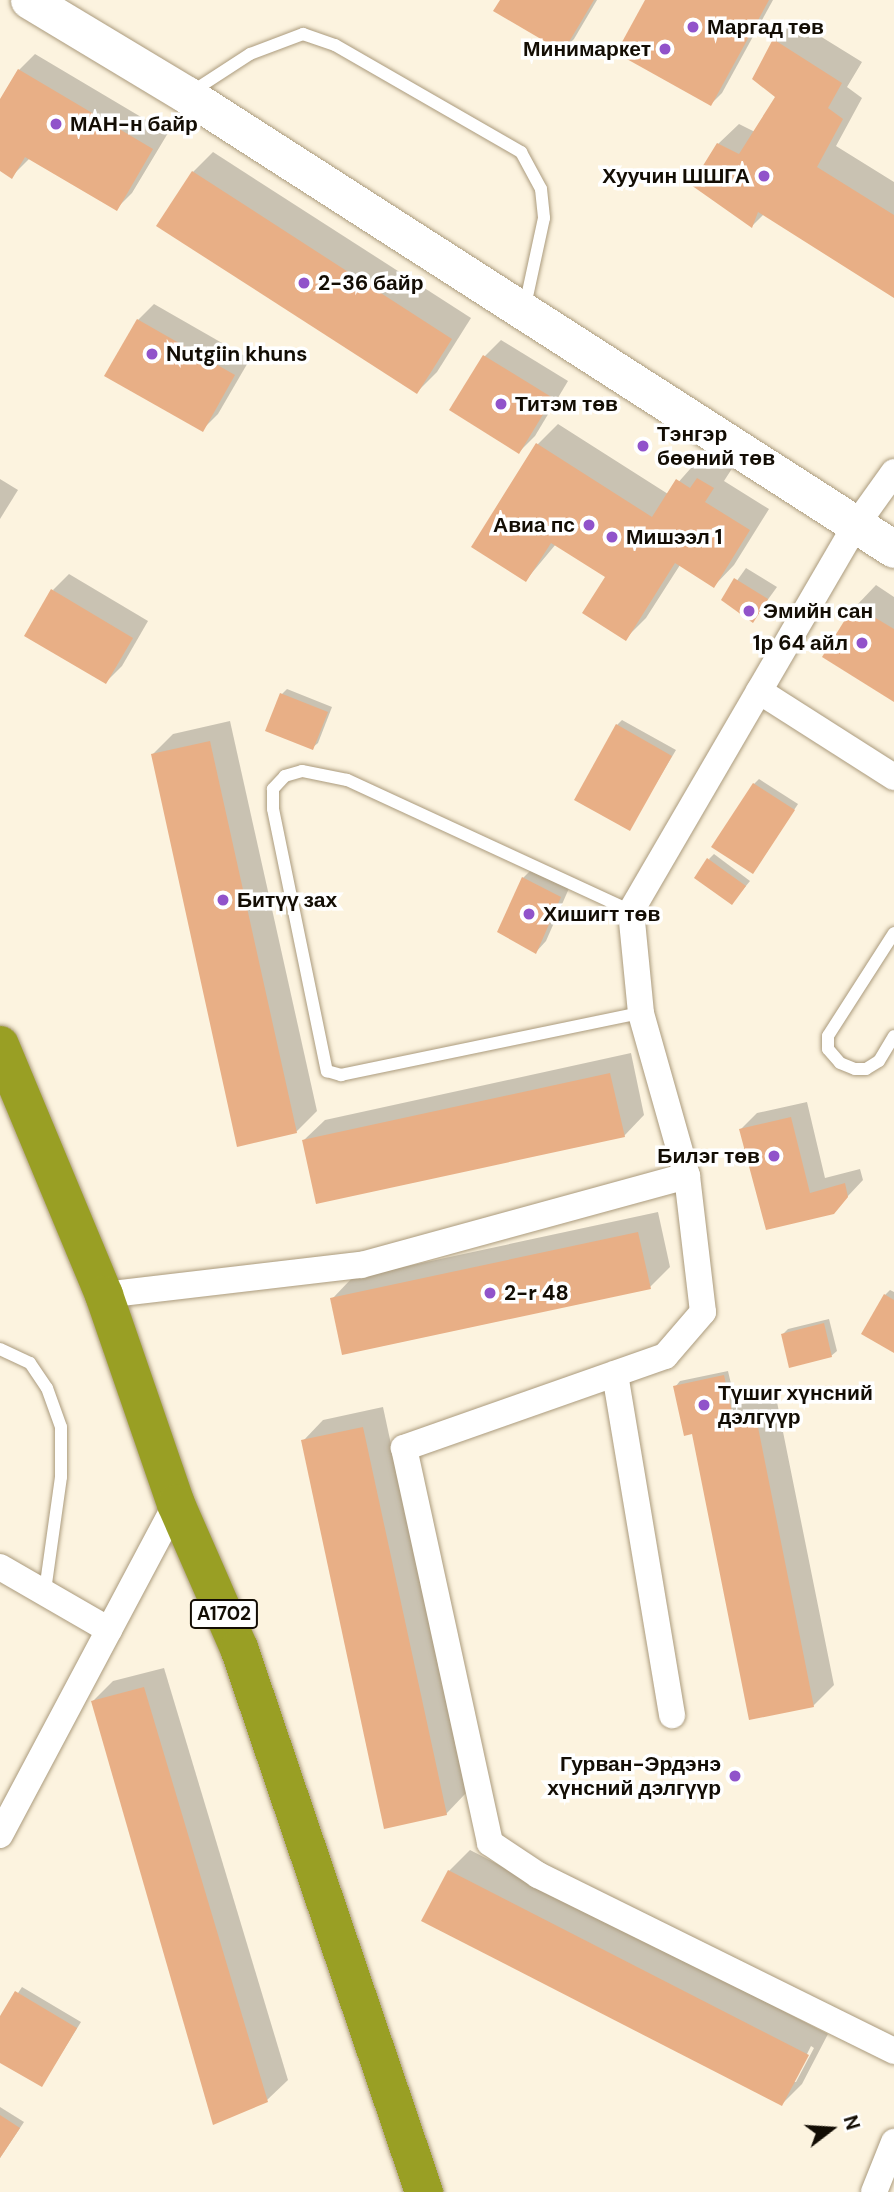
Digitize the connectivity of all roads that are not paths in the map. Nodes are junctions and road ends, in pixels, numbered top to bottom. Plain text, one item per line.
1 (29, 0) edge
2 (187, 95) junction
3 (524, 311) junction
4 (894, 472) edge
5 (856, 525) junction
6 (894, 549) edge
7 (759, 691) junction
8 (894, 777) edge
9 (631, 911) junction
10 (894, 933) edge
11 (641, 1013) junction
12 (894, 1037) edge
13 (0, 1045) edge
14 (687, 1177) junction
15 (103, 1295) junction
16 (0, 1349) edge
17 (615, 1374) junction
18 (176, 1504) junction
19 (0, 1567) edge
20 (45, 1591) junction
21 (109, 1630) junction
22 (672, 1715) dead end
23 (0, 1835) edge
24 (894, 2050) edge
25 (894, 2142) edge
26 (424, 2192) edge
27 (874, 2192) edge

1 - 2 street
2 - 3 street
2 - 3 lane
3 - 5 street
4 - 5 street
5 - 6 street
5 - 7 street
7 - 8 street
7 - 9 street
9 - 11 street
9 - 11 lane
10 - 12 lane
11 - 14 street
13 - 15 highway, A1702
14 - 15 street
14 - 17 street
15 - 18 highway, A1702
16 - 20 lane
17 - 22 street
17 - 24 street
18 - 21 street
18 - 26 highway, A1702
19 - 20 street
20 - 21 street
21 - 23 street
25 - 27 street

